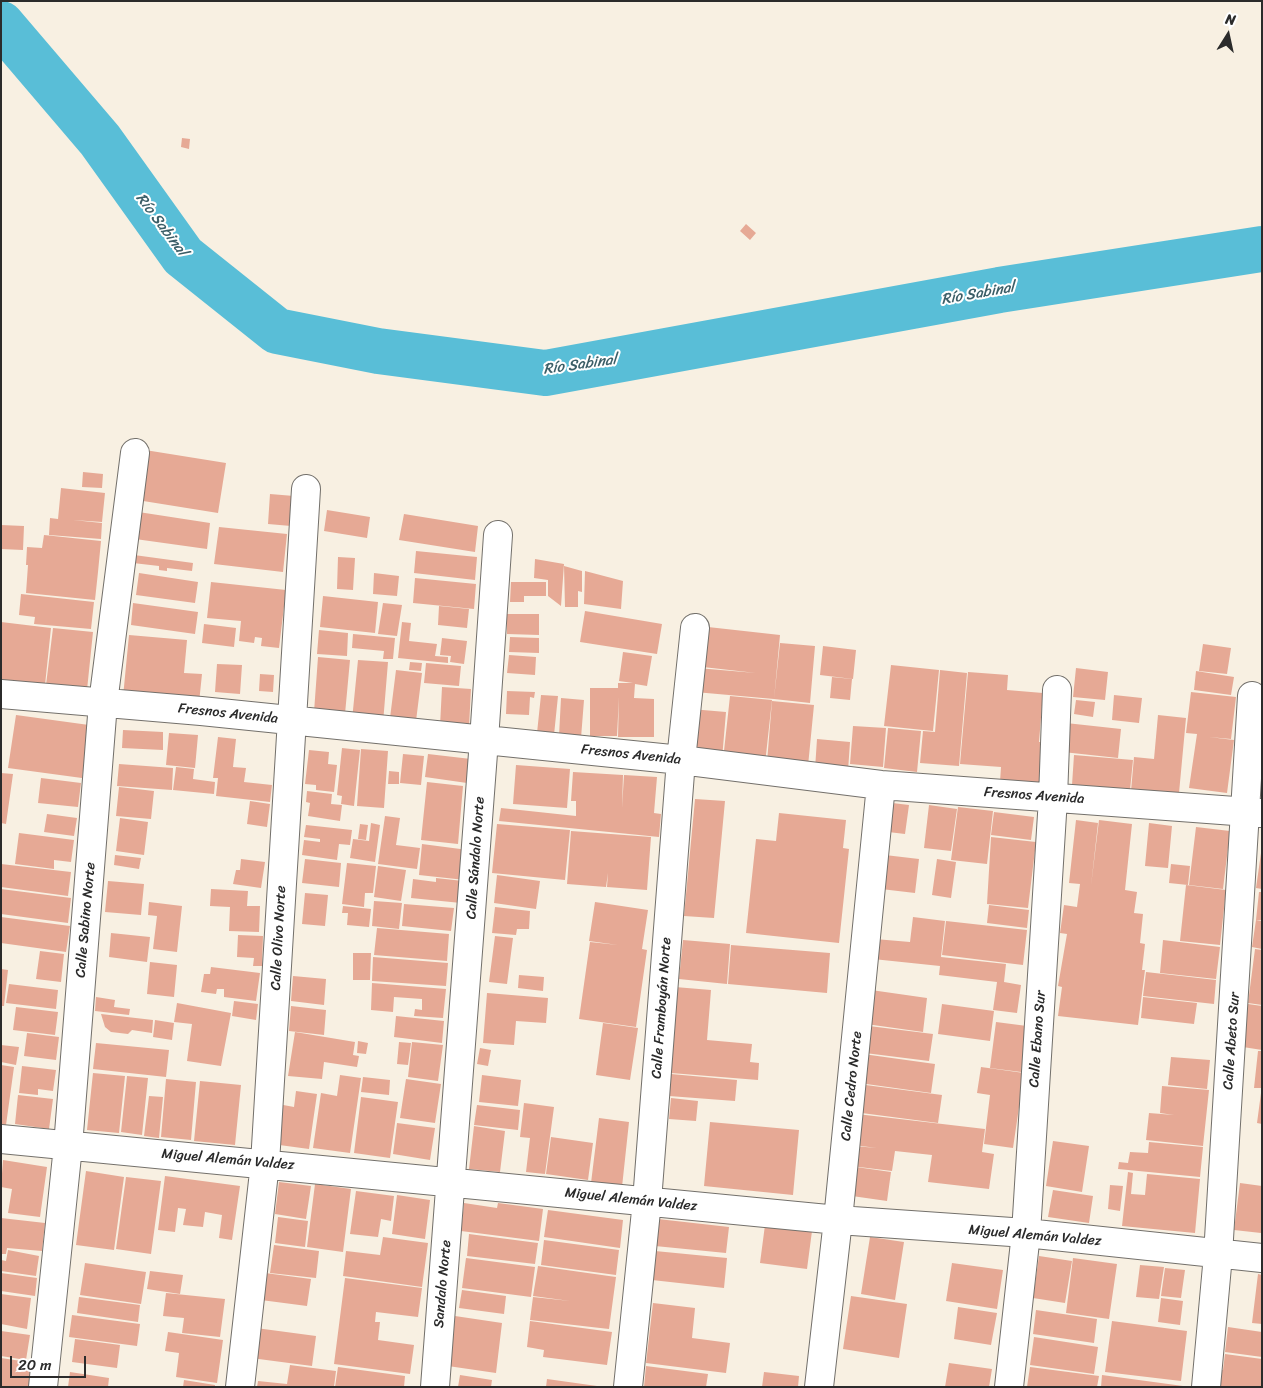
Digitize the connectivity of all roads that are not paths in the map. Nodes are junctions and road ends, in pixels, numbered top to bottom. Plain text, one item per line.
1 (134, 453) dead end
2 (306, 489) dead end
3 (498, 535) dead end
4 (695, 628) dead end
5 (1057, 690) dead end
6 (1, 694) edge
7 (1252, 696) dead end
8 (103, 703) junction
9 (291, 721) junction
10 (484, 740) junction
11 (681, 760) junction
12 (881, 786) junction
13 (1053, 798) junction
14 (1254, 813) edge
15 (1, 1139) edge
16 (68, 1146) junction
17 (266, 1163) junction
18 (451, 1181) junction
19 (647, 1201) junction
20 (838, 1220) junction
21 (1026, 1233) junction
22 (1218, 1255) junction
23 (1262, 1258) edge
24 (43, 1387) edge
25 (240, 1387) edge
26 (435, 1387) edge
27 (628, 1387) edge
28 (819, 1387) edge
29 (1009, 1387) edge
30 (1206, 1387) edge

1 - 8 street, Calle Sabino Norte
2 - 9 street, Calle Olivo Norte
3 - 10 street, Calle Sándalo Norte
4 - 11 street, Calle Framboyán Norte
5 - 13 street, Calle Ebano Sur
6 - 8 street, Fresnos Avenida
7 - 14 street, Calle Abeto Sur
8 - 9 street, Fresnos Avenida
8 - 16 street, Calle Sabino Norte
9 - 10 street, Fresnos Avenida
9 - 17 street, Calle Olivo Norte
10 - 11 street, Fresnos Avenida
10 - 18 street, Calle Sándalo Norte
11 - 12 street, Fresnos Avenida
11 - 19 street, Calle Framboyán Norte
12 - 13 street, Fresnos Avenida
12 - 20 street, Calle Cedro Norte
13 - 14 street, Fresnos Avenida
13 - 21 street, Calle Ebano Sur
14 - 22 street, Calle Abeto Sur
15 - 16 street, Miguel Alemán Valdez
16 - 17 street, Miguel Alemán Valdez
16 - 24 street, Calle Sabino Norte
17 - 18 street, Miguel Alemán Valdez
17 - 25 street, Calle Olivo Norte
18 - 19 street, Miguel Alemán Valdez
18 - 26 street, Sandalo Norte
19 - 20 street, Miguel Alemán Valdez
19 - 27 street, Calle Framboyán Norte
20 - 21 street, Miguel Alemán Valdez
20 - 28 street, Calle Cedro Norte
21 - 22 street, Miguel Alemán Valdez
21 - 29 street, Calle Ebano Sur
22 - 23 street, Miguel Alemán Valdez
22 - 30 street, Calle Abeto Sur

